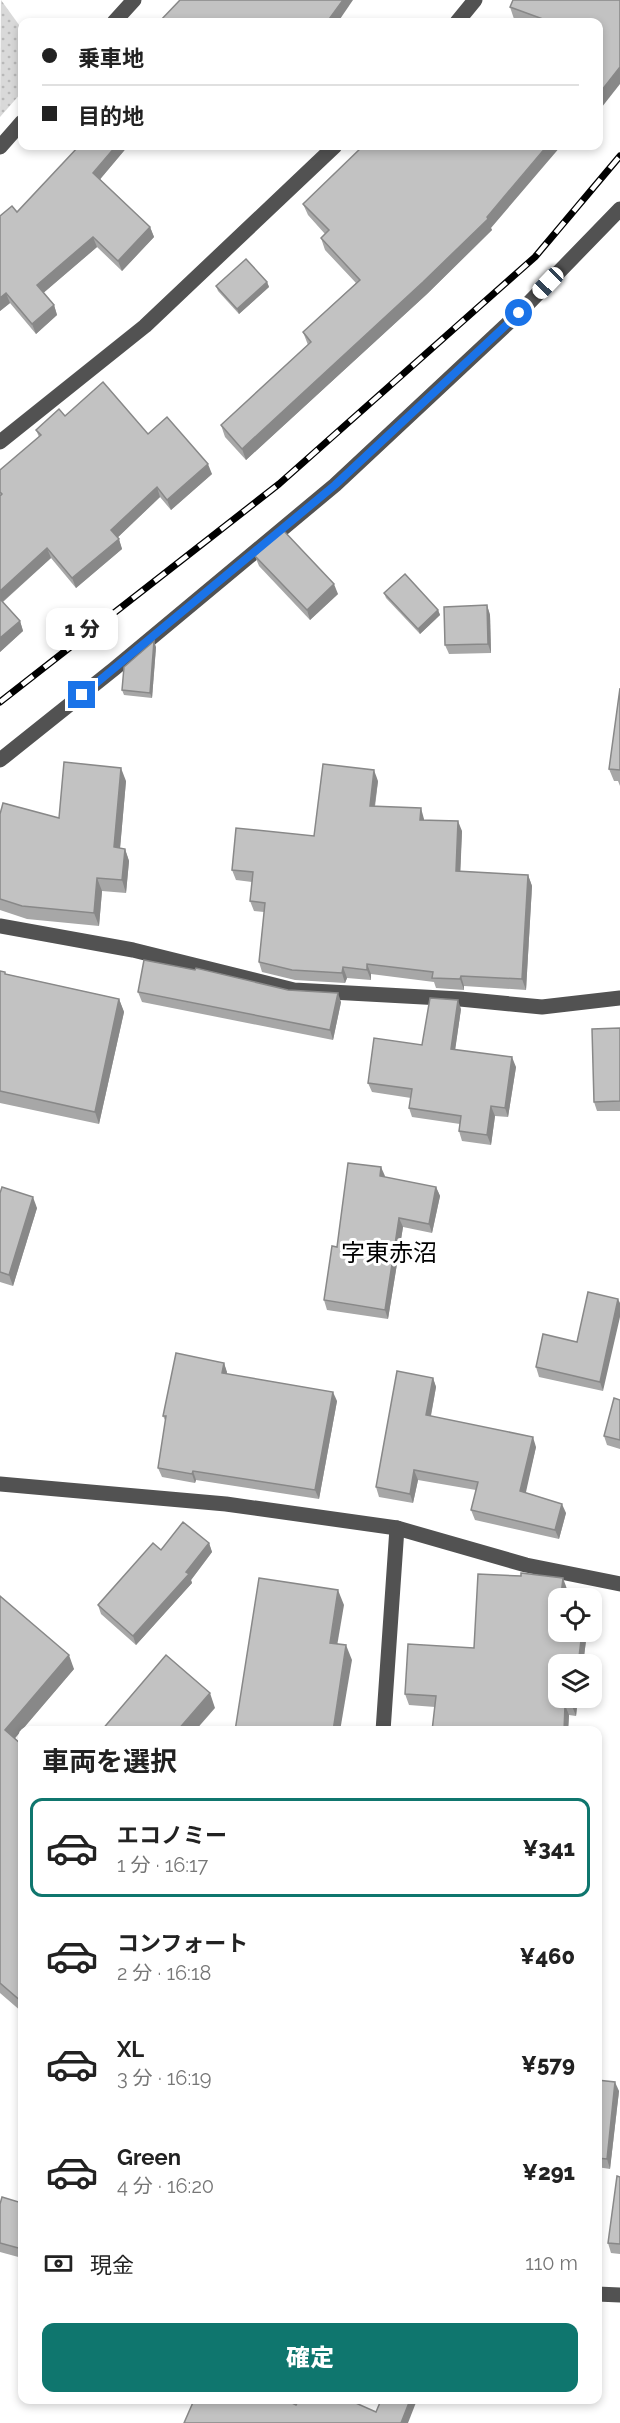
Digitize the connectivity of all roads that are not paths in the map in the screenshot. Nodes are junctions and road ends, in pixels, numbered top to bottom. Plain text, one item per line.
1 (134, 0) edge
2 (475, 0) edge
3 (118, 18) edge
4 (460, 18) edge
5 (18, 127) edge
6 (0, 147) edge
7 (330, 150) edge
8 (620, 209) edge
9 (0, 442) edge
10 (0, 760) edge
11 (0, 926) edge
12 (620, 998) edge
13 (0, 1484) edge
14 (397, 1528) junction
15 (620, 1584) edge
16 (383, 1726) edge
17 (602, 2294) edge
18 (620, 2295) edge

1 - 3 street
2 - 4 street
5 - 6 street
7 - 9 street
8 - 10 street
11 - 12 street
13 - 14 street
14 - 15 street
14 - 16 street
17 - 18 street

